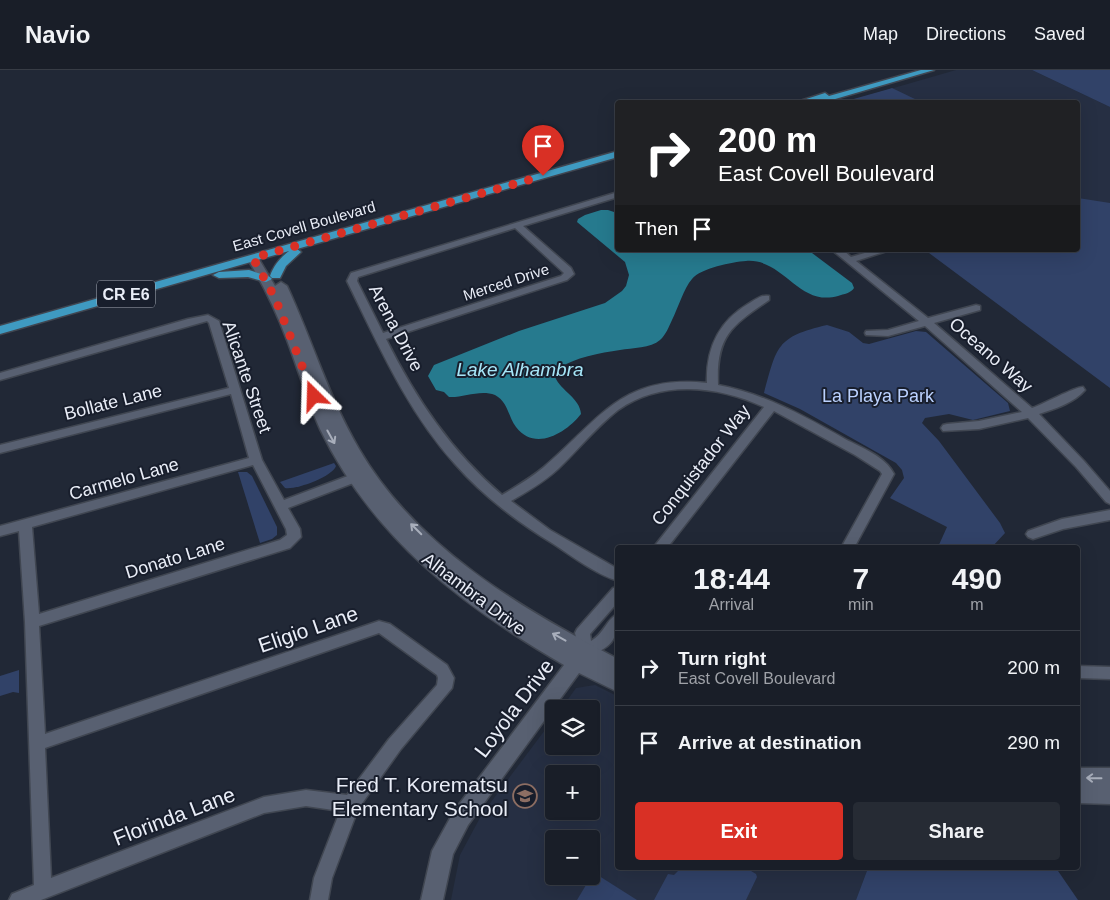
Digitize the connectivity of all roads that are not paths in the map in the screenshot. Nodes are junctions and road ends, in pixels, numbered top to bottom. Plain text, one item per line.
1 (913, 70) edge
2 (930, 70) edge
3 (808, 100) edge
4 (824, 100) edge
5 (615, 155) edge
6 (615, 161) edge
7 (615, 195) edge
8 (516, 225) junction
9 (294, 252) junction
10 (839, 252) edge
11 (878, 252) edge
12 (259, 259) junction
13 (849, 260) junction
14 (213, 276) junction
15 (271, 278) junction
16 (765, 298) dead end
17 (976, 308) dead end
18 (927, 323) junction
19 (0, 330) edge
20 (870, 333) dead end
21 (0, 336) edge
22 (381, 337) junction
23 (0, 377) edge
24 (713, 386) junction
25 (234, 390) junction
26 (1078, 390) dead end
27 (772, 405) junction
28 (1030, 412) junction
29 (946, 428) dead end
30 (0, 448) edge
31 (256, 460) junction
32 (361, 475) junction
33 (1110, 499) edge
34 (501, 501) junction
35 (281, 506) junction
36 (1110, 515) edge
37 (25, 524) junction
38 (0, 531) edge
39 (1033, 534) dead end
40 (661, 545) edge
41 (849, 545) edge
42 (615, 574) edge
43 (615, 595) edge
44 (32, 622) junction
45 (615, 625) edge
46 (581, 658) junction
47 (615, 667) edge
48 (1080, 672) edge
49 (1110, 673) edge
50 (615, 682) edge
51 (37, 744) junction
52 (1080, 777) edge
53 (1110, 777) edge
54 (1080, 794) edge
55 (1110, 794) edge
56 (351, 804) junction
57 (43, 890) junction
58 (18, 900) edge
59 (320, 900) edge
60 (432, 900) edge

1 - 3 main road
2 - 4 main road
5 - 12 main road, East Covell Boulevard / CR E6
6 - 9 main road, East Covell Boulevard / CR E6
7 - 8 street, Arena Drive
8 - 22 street, Arena Drive
8 - 22 street, Merced Drive
9 - 12 main road, East Covell Boulevard / CR E6
9 - 15 main road
10 - 13 street, Oceano Way
11 - 13 street
12 - 14 main road, East Covell Boulevard / CR E6
12 - 15 main road, Alhambra Drive
12 - 19 main road, East Covell Boulevard / CR E6
13 - 18 street, Oceano Way
14 - 15 main road
14 - 21 main road, East Covell Boulevard / CR E6
15 - 32 main road, Alhambra Drive
16 - 24 street
17 - 18 street
18 - 20 street
18 - 28 street, Oceano Way
22 - 34 street, Arena Drive
23 - 25 street, Alicante Street
24 - 27 street
24 - 34 street
25 - 30 street, Bollate Lane
25 - 31 street, Alicante Street
26 - 28 street
27 - 40 street, Conquistador Way
27 - 41 street
28 - 29 street
28 - 33 street, Oceano Way
31 - 35 street, Alicante Street
31 - 37 street, Carmelo Lane
32 - 35 street
32 - 46 main road, Alhambra Drive
34 - 42 street, Arena Drive
35 - 44 street, Donato Lane
36 - 39 street
37 - 38 street, Carmelo Lane
37 - 44 street
43 - 46 street
44 - 51 street
45 - 46 street
46 - 47 main road, Alhambra Drive
46 - 50 main road, Alhambra Drive
46 - 60 main road, Loyola Drive
48 - 49 street
51 - 56 street, Eligio Lane
51 - 57 street
53 -> 52 main road
54 - 55 main road
56 - 57 street, Florinda Lane
56 - 59 street, Eligio Lane
57 - 58 street, Florinda Lane

